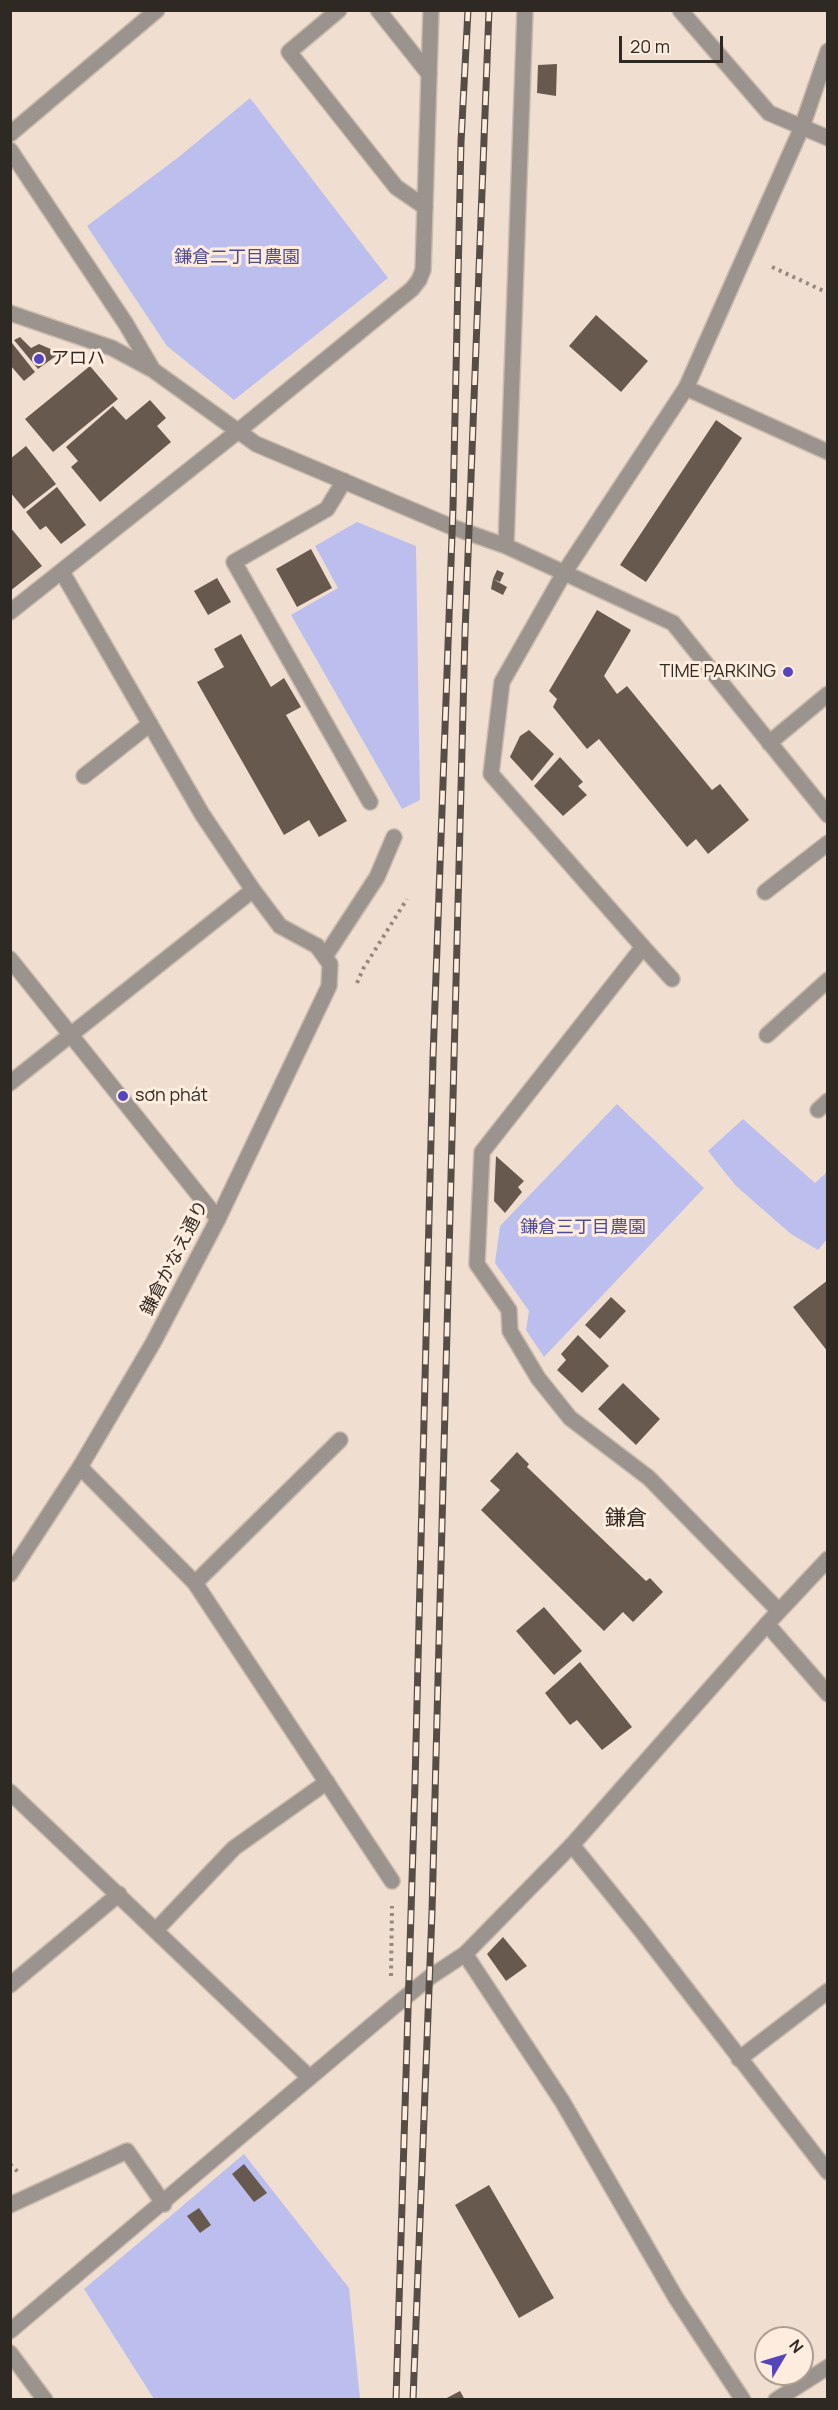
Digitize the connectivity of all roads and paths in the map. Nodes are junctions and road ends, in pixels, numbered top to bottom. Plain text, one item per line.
1 (157, 10) edge
2 (339, 10) edge
3 (378, 10) edge
4 (431, 10) edge
5 (525, 10) edge
6 (680, 10) edge
7 (828, 51) edge
8 (429, 74) junction
9 (802, 127) junction
10 (10, 134) edge
11 (828, 138) edge
12 (10, 150) edge
13 (425, 207) junction
14 (772, 267) dead end
15 (828, 293) edge
16 (10, 313) edge
17 (153, 370) junction
18 (686, 388) junction
19 (237, 432) junction
20 (828, 452) edge
21 (344, 481) junction
22 (506, 546) junction
23 (62, 572) junction
24 (564, 573) junction
25 (10, 612) edge
26 (828, 694) edge
27 (150, 724) junction
28 (769, 743) junction
29 (84, 776) dead end
30 (370, 802) dead end
31 (828, 815) edge
32 (394, 837) dead end
33 (828, 843) edge
34 (253, 890) junction
35 (765, 892) dead end
36 (408, 899) dead end
37 (643, 947) junction
38 (321, 951) junction
39 (10, 959) edge
40 (672, 979) dead end
41 (828, 980) edge
42 (356, 985) dead end
43 (71, 1034) junction
44 (767, 1035) dead end
45 (10, 1083) edge
46 (218, 1219) junction
47 (340, 1440) dead end
48 (80, 1467) junction
49 (828, 1559) edge
50 (10, 1574) edge
51 (195, 1583) junction
52 (779, 1611) junction
53 (767, 1624) junction
54 (828, 1694) edge
55 (327, 1782) junction
56 (10, 1792) edge
57 (572, 1845) junction
58 (393, 1881) joint
59 (119, 1894) junction
60 (156, 1930) junction
61 (465, 1954) junction
62 (10, 1985) edge
63 (828, 1991) edge
64 (391, 2009) junction
65 (739, 2059) junction
66 (309, 2078) junction
67 (828, 2172) edge
68 (164, 2204) junction
69 (10, 2205) edge
70 (10, 2331) edge
71 (10, 2353) edge
72 (828, 2367) edge
73 (45, 2400) edge
74 (742, 2400) edge
75 (776, 2400) edge

1 - 10 street
2 - 13 street
3 - 8 street
4 - 8 street
5 - 22 street
6 - 9 street
7 - 9 street
8 - 13 street
9 - 11 street
9 - 18 street
12 - 17 street
13 - 19 street
14 - 15 path
16 - 17 street
17 - 19 street
18 - 20 street
18 - 24 street
19 - 21 street
19 - 23 street
21 - 22 street
21 - 30 street
22 - 24 street
23 - 25 street
23 - 27 street
24 - 28 street
24 - 37 street
26 - 28 street
27 - 29 street
27 - 34 street
28 - 31 street
32 - 38 street
33 - 35 street
34 - 38 street
34 - 43 street
36 - 42 path
37 - 40 street
37 - 52 street
38 - 46 street, 鎌倉かなえ通り
39 - 43 street
41 - 44 street
43 - 45 street
43 - 46 street
46 - 48 street, 鎌倉かなえ通り
47 - 51 street
48 - 50 street, 鎌倉かなえ通り
48 - 51 street
49 - 52 street
51 - 55 street
52 - 53 street
53 - 54 street
53 - 57 street
55 - 58 street
55 - 60 street
56 - 59 street
57 - 61 street
57 - 65 street
58 - 64 path
59 - 60 street
59 - 62 street
60 - 66 street
61 - 64 street
61 - 74 street
63 - 65 street
64 - 66 street
65 - 67 street
66 - 68 street
68 - 69 street
68 - 70 street
71 - 73 street
72 - 75 street

